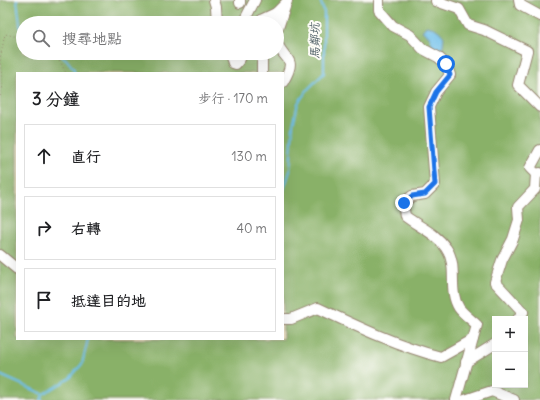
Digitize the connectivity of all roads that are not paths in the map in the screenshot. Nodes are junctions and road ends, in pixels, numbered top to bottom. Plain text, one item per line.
1 (214, 0) edge
2 (255, 0) edge
3 (379, 0) edge
4 (519, 0) edge
5 (287, 1) edge
6 (436, 1) edge
7 (276, 13) junction
8 (217, 16) edge
9 (247, 16) edge
10 (270, 16) edge
11 (274, 16) edge
12 (282, 16) edge
13 (540, 16) edge
14 (284, 53) edge
15 (231, 60) edge
16 (239, 60) edge
17 (262, 60) edge
18 (262, 72) edge
19 (284, 80) edge
20 (540, 107) edge
21 (540, 150) edge
22 (538, 173) edge
23 (0, 255) edge
24 (16, 268) edge
25 (520, 316) edge
26 (284, 319) edge
27 (473, 339) junction
28 (492, 346) edge
29 (466, 362) junction
30 (456, 400) edge
31 (465, 400) edge
32 (514, 400) edge

1 - 8 street
2 - 9 street
3 - 27 street
4 - 13 street
5 - 7 street
5 - 12 street
6 - 20 street
7 - 10 street
7 - 11 street
14 - 19 street
15 - 16 street
17 - 18 street
21 - 22 street
22 - 25 street
23 - 24 street
26 - 27 street
27 - 29 street
28 - 29 street
29 - 30 street
31 - 32 street

